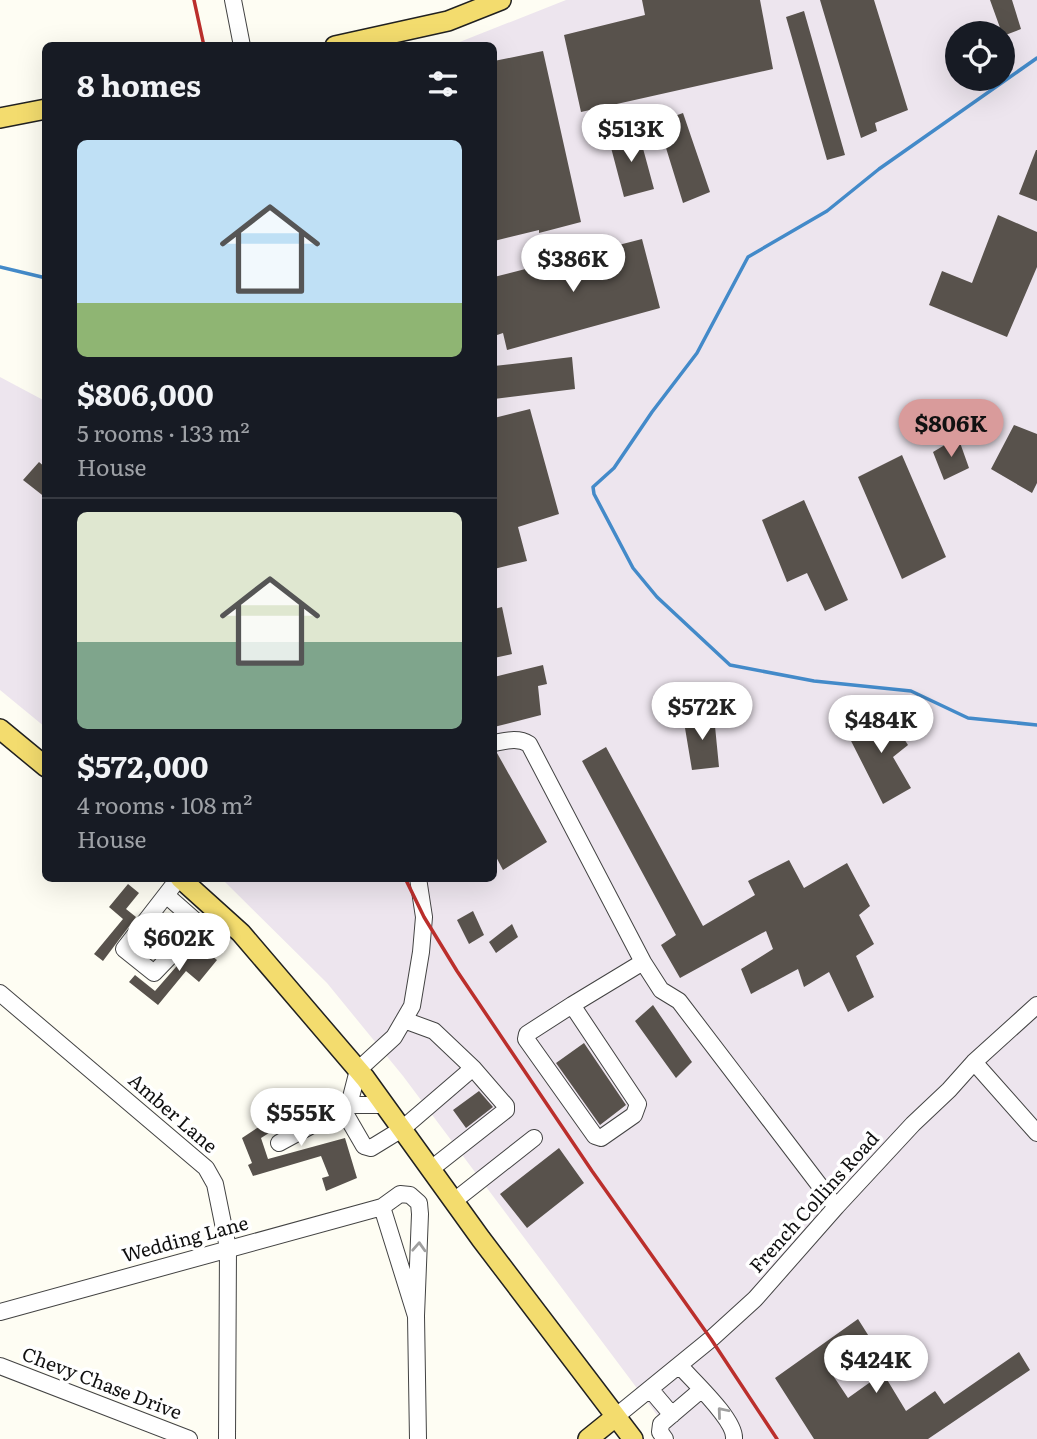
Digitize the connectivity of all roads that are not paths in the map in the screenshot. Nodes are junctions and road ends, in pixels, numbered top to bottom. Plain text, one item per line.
1 (233, 0) edge
2 (502, 0) edge
3 (241, 42) edge
4 (352, 42) edge
5 (42, 109) edge
6 (0, 118) edge
7 (1, 735) edge
8 (497, 743) edge
9 (42, 764) edge
10 (176, 882) edge
11 (184, 882) edge
12 (419, 882) edge
13 (166, 895) junction
14 (213, 908) junction
15 (190, 935) junction
16 (643, 962) junction
17 (0, 993) edge
18 (572, 1005) junction
19 (1037, 1005) edge
20 (404, 1020) junction
21 (974, 1062) junction
22 (473, 1068) junction
23 (358, 1070) junction
24 (385, 1105) junction
25 (345, 1106) junction
26 (402, 1129) junction
27 (1037, 1133) edge
28 (534, 1138) dead end
29 (279, 1143) dead end
30 (431, 1169) junction
31 (454, 1200) junction
32 (382, 1207) junction
33 (836, 1207) junction
34 (228, 1248) junction
35 (0, 1312) edge
36 (416, 1316) junction
37 (679, 1365) junction
38 (0, 1366) edge
39 (650, 1389) junction
40 (701, 1390) junction
41 (672, 1415) junction
42 (614, 1418) junction
43 (189, 1439) edge
44 (227, 1439) edge
45 (418, 1439) edge
46 (588, 1439) edge
47 (633, 1439) edge
48 (666, 1439) edge
49 (734, 1439) edge

1 - 3 street
2 - 4 main road
5 - 6 main road
7 - 9 main road
8 - 16 street
10 - 13 street
11 - 14 main road
12 - 20 street
13 - 15 street
13 - 15 street
14 - 15 street
14 - 23 main road
16 - 18 street
16 - 33 street
17 - 34 street, Amber Lane
18 - 18 street
19 - 21 street, French Collins Road
20 - 22 street
20 - 23 street
21 - 27 street
21 - 33 street, French Collins Road
22 - 26 street
22 - 30 street
23 - 24 main road
23 - 25 street
24 - 25 street
24 - 26 main road
25 - 26 street
25 - 29 street
26 - 30 main road
28 - 31 street
30 - 31 main road
31 - 42 main road
32 - 34 street, Wedding Lane
32 - 36 street
36 -> 32 street, Wedding Lane
33 - 37 street, French Collins Road
34 - 35 street, Wedding Lane
34 - 44 street, Amber Lane
36 - 45 street
37 - 39 street, French Collins Road
37 - 40 street
38 - 43 street, Chevy Chase Drive
39 - 41 street
39 - 42 street, French Collins Road
40 - 41 street
49 -> 40 street
41 - 48 street
42 - 46 main road
42 - 47 main road

